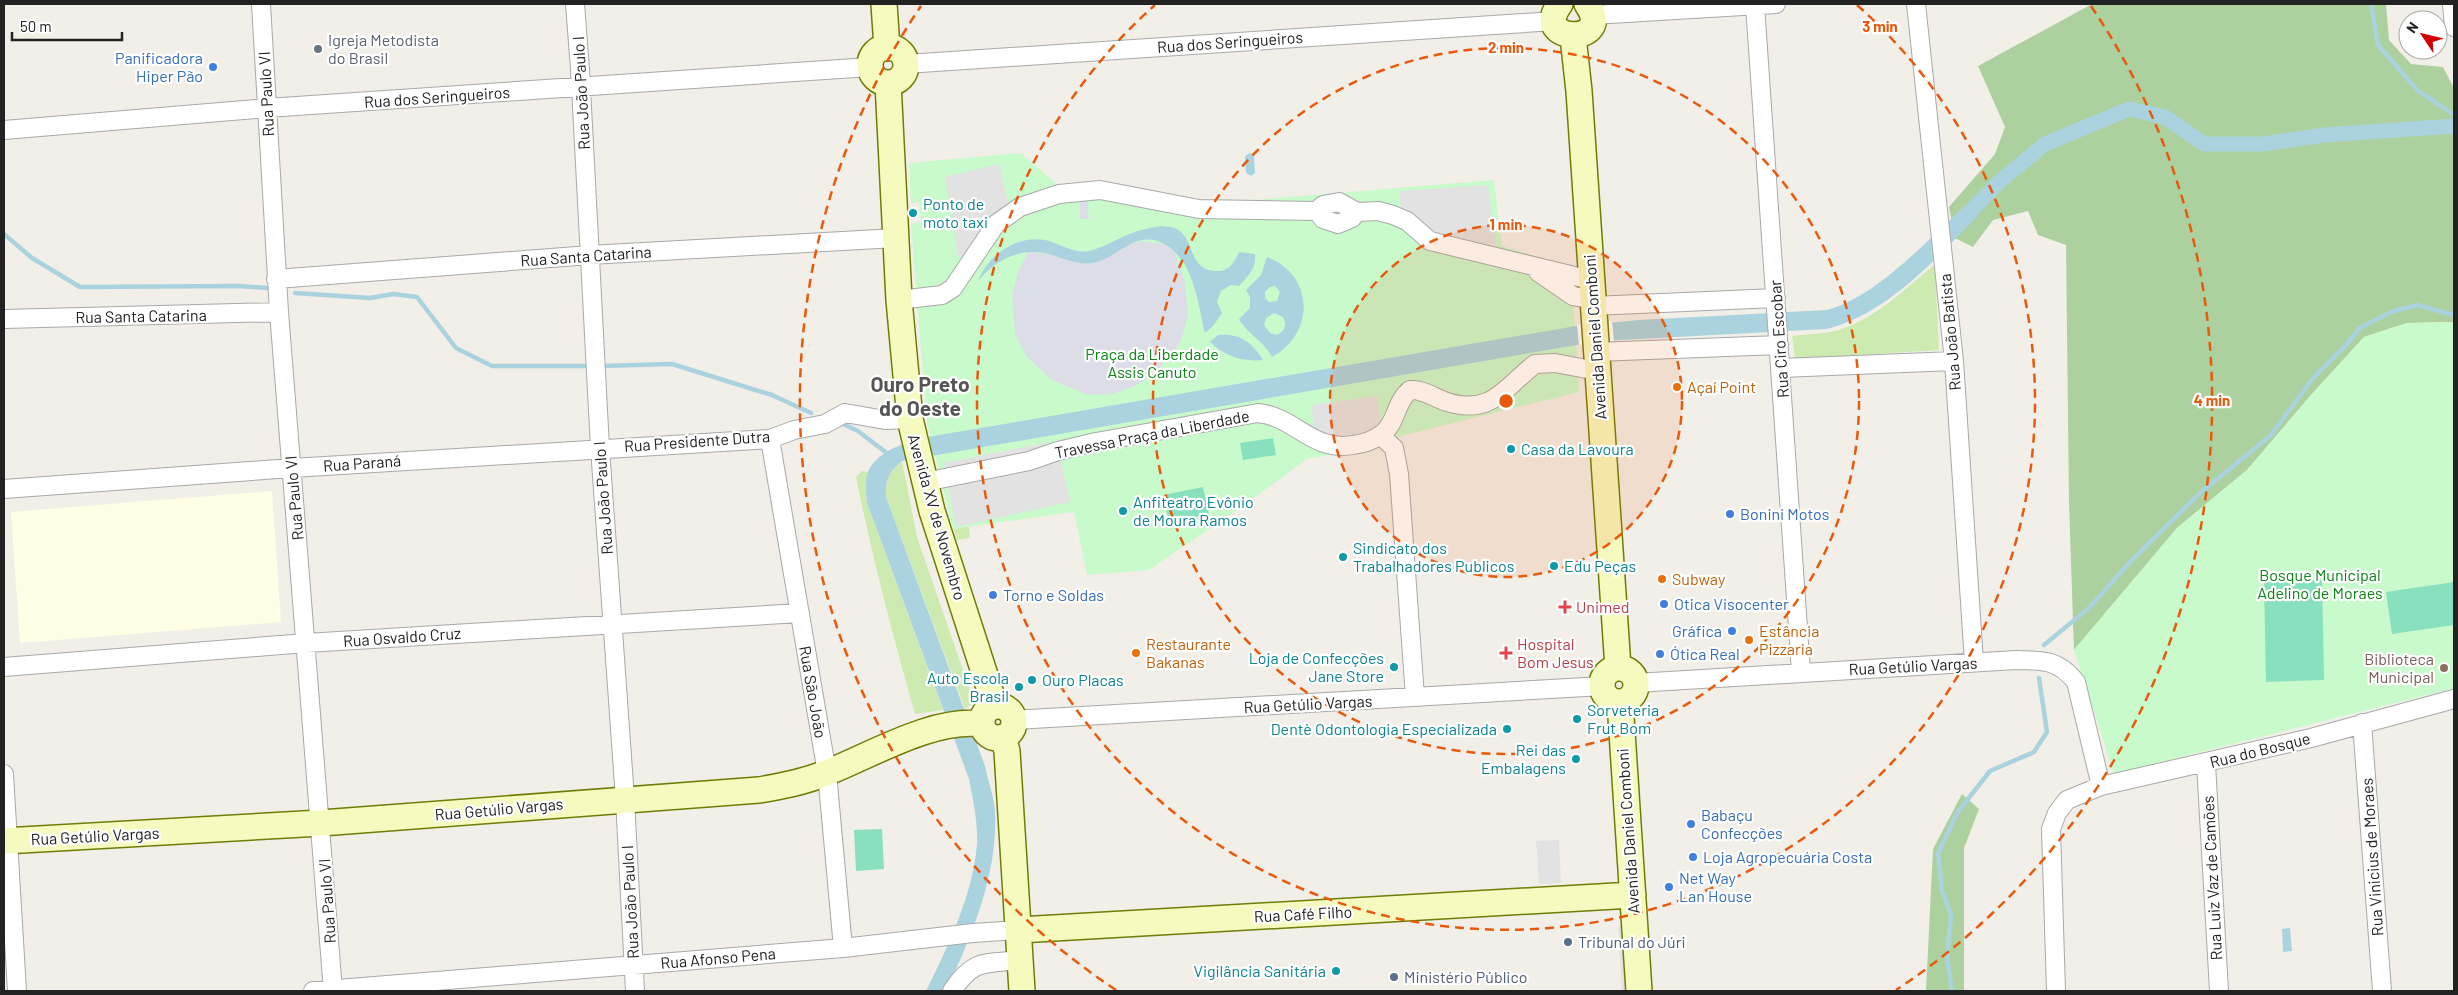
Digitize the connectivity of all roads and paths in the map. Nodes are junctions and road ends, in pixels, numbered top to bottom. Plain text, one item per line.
1 (261, 4) edge
2 (575, 4) edge
3 (884, 4) edge
4 (1776, 4) edge
5 (1916, 4) edge
6 (2452, 4) edge
7 (1755, 5) junction
8 (1590, 9) edge
9 (1562, 20) edge
10 (2454, 27) edge
11 (887, 48) junction
12 (906, 64) junction
13 (879, 76) junction
14 (581, 88) junction
15 (266, 108) junction
16 (4, 130) edge
17 (896, 238) junction
18 (590, 255) junction
19 (276, 279) junction
20 (899, 300) junction
21 (1776, 304) junction
22 (279, 312) junction
23 (4, 319) edge
24 (1594, 325) junction
25 (1779, 339) junction
26 (1954, 361) junction
27 (1781, 368) junction
28 (1380, 435) junction
29 (770, 439) junction
30 (600, 448) junction
31 (917, 450) junction
32 (292, 468) junction
33 (4, 490) edge
34 (800, 613) junction
35 (612, 624) junction
36 (306, 643) junction
37 (1974, 662) junction
38 (4, 667) edge
39 (1802, 672) junction
40 (1619, 685) junction
41 (1415, 698) junction
42 (2454, 699) edge
43 (993, 722) junction
44 (2362, 723) junction
45 (2206, 764) junction
46 (828, 773) junction
47 (4, 774) edge
48 (2101, 786) junction
49 (625, 799) junction
50 (321, 824) junction
51 (6, 841) edge
52 (1633, 895) junction
53 (1019, 930) junction
54 (973, 933) joint
55 (843, 948) junction
56 (1021, 960) junction
57 (633, 964) junction
58 (333, 990) edge
59 (17, 991) edge
60 (313, 991) edge
61 (635, 991) edge
62 (952, 991) edge
63 (1022, 991) edge
64 (1639, 991) edge
65 (2056, 991) edge
66 (2219, 991) edge
67 (2382, 991) edge

1 - 15 street, Rua Paulo VI
2 - 14 street, Rua João Paulo I
3 - 11 street
4 - 7 street
5 - 26 street, Rua João Batista
6 - 10 street
7 - 8 street
7 - 21 street, Rua Ciro Escobar
8 - 9 street
9 - 12 street, Rua dos Seringueiros
9 - 24 street, Avenida Daniel Comboni
11 - 12 street
11 - 13 street
12 - 13 street
13 - 14 street, Rua dos Seringueiros
13 - 17 street, Avenida XV de Novembro
14 - 15 street, Rua dos Seringueiros
14 - 18 street, Rua João Paulo I
15 - 16 street, Rua dos Seringueiros
15 - 19 street, Rua Paulo VI
17 - 18 street, Rua Santa Catarina
17 - 20 street, Avenida XV de Novembro
18 - 19 street, Rua Santa Catarina
18 - 30 street, Rua João Paulo I
19 - 22 street, Rua Paulo VI
20 - 24 street
20 - 31 street, Avenida XV de Novembro
21 - 24 street
21 - 25 street, Rua Ciro Escobar
22 - 23 street, Rua Santa Catarina
22 - 32 street, Rua Paulo VI
24 - 25 street
24 - 28 street
24 - 40 street, Avenida Daniel Comboni
25 - 27 street, Rua Ciro Escobar
26 - 27 street
26 - 37 street, Rua João Batista
27 - 39 street, Rua Ciro Escobar
28 - 31 street, Travessa Praça da Liberdade
28 - 41 street
29 - 30 street, Rua Presidente Dutra
29 - 31 street, Rua Presidente Dutra
29 - 34 street, Rua São João
30 - 32 street, Rua Paraná
30 - 35 street, Rua João Paulo I
31 - 43 street, Avenida XV de Novembro
32 - 33 street, Rua Paraná
32 - 36 street, Rua Paulo VI
34 - 35 street, Rua Osvaldo Cruz
34 - 46 street, Rua São João
35 - 36 street, Rua Osvaldo Cruz
35 - 49 street, Rua João Paulo I
36 - 38 street, Rua Osvaldo Cruz
36 - 50 street, Rua Paulo VI
37 - 39 street, Rua Getúlio Vargas
37 - 48 street, Rua Getúlio Vargas
39 - 40 street, Rua Getúlio Vargas
40 - 41 street, Rua Getúlio Vargas
40 - 52 street, Avenida Daniel Comboni
41 - 43 street, Rua Getúlio Vargas
42 - 44 street, Rua do Bosque
43 - 46 street, Rua Getúlio Vargas
43 - 53 street, Avenida XV de Novembro
44 - 45 street, Rua do Bosque
44 - 67 street, Rua Vinicius de Moraes
45 - 48 street, Rua do Bosque
45 - 66 street, Rua Luiz Vaz de Camões
46 - 49 street, Rua Getúlio Vargas
46 - 55 street, Rua São João
47 - 51 street
48 - 65 street, Rua do Bosque
49 - 50 street, Rua Getúlio Vargas
49 - 57 street, Rua João Paulo I
50 - 51 street, Rua Getúlio Vargas
50 - 58 street, Rua Paulo VI
51 - 59 street
52 - 53 street, Rua Café Filho
52 - 64 street, Avenida Daniel Comboni
53 - 54 street, Rua Café Filho
53 - 56 street, Avenida XV de Novembro
54 - 55 street, Rua Afonso Pena
55 - 57 street, Rua Afonso Pena
56 - 62 street
56 - 63 street, Avenida XV de Novembro
57 - 58 street, Rua Afonso Pena
57 - 61 street, Rua João Paulo I
58 - 60 street, Rua Afonso Pena

